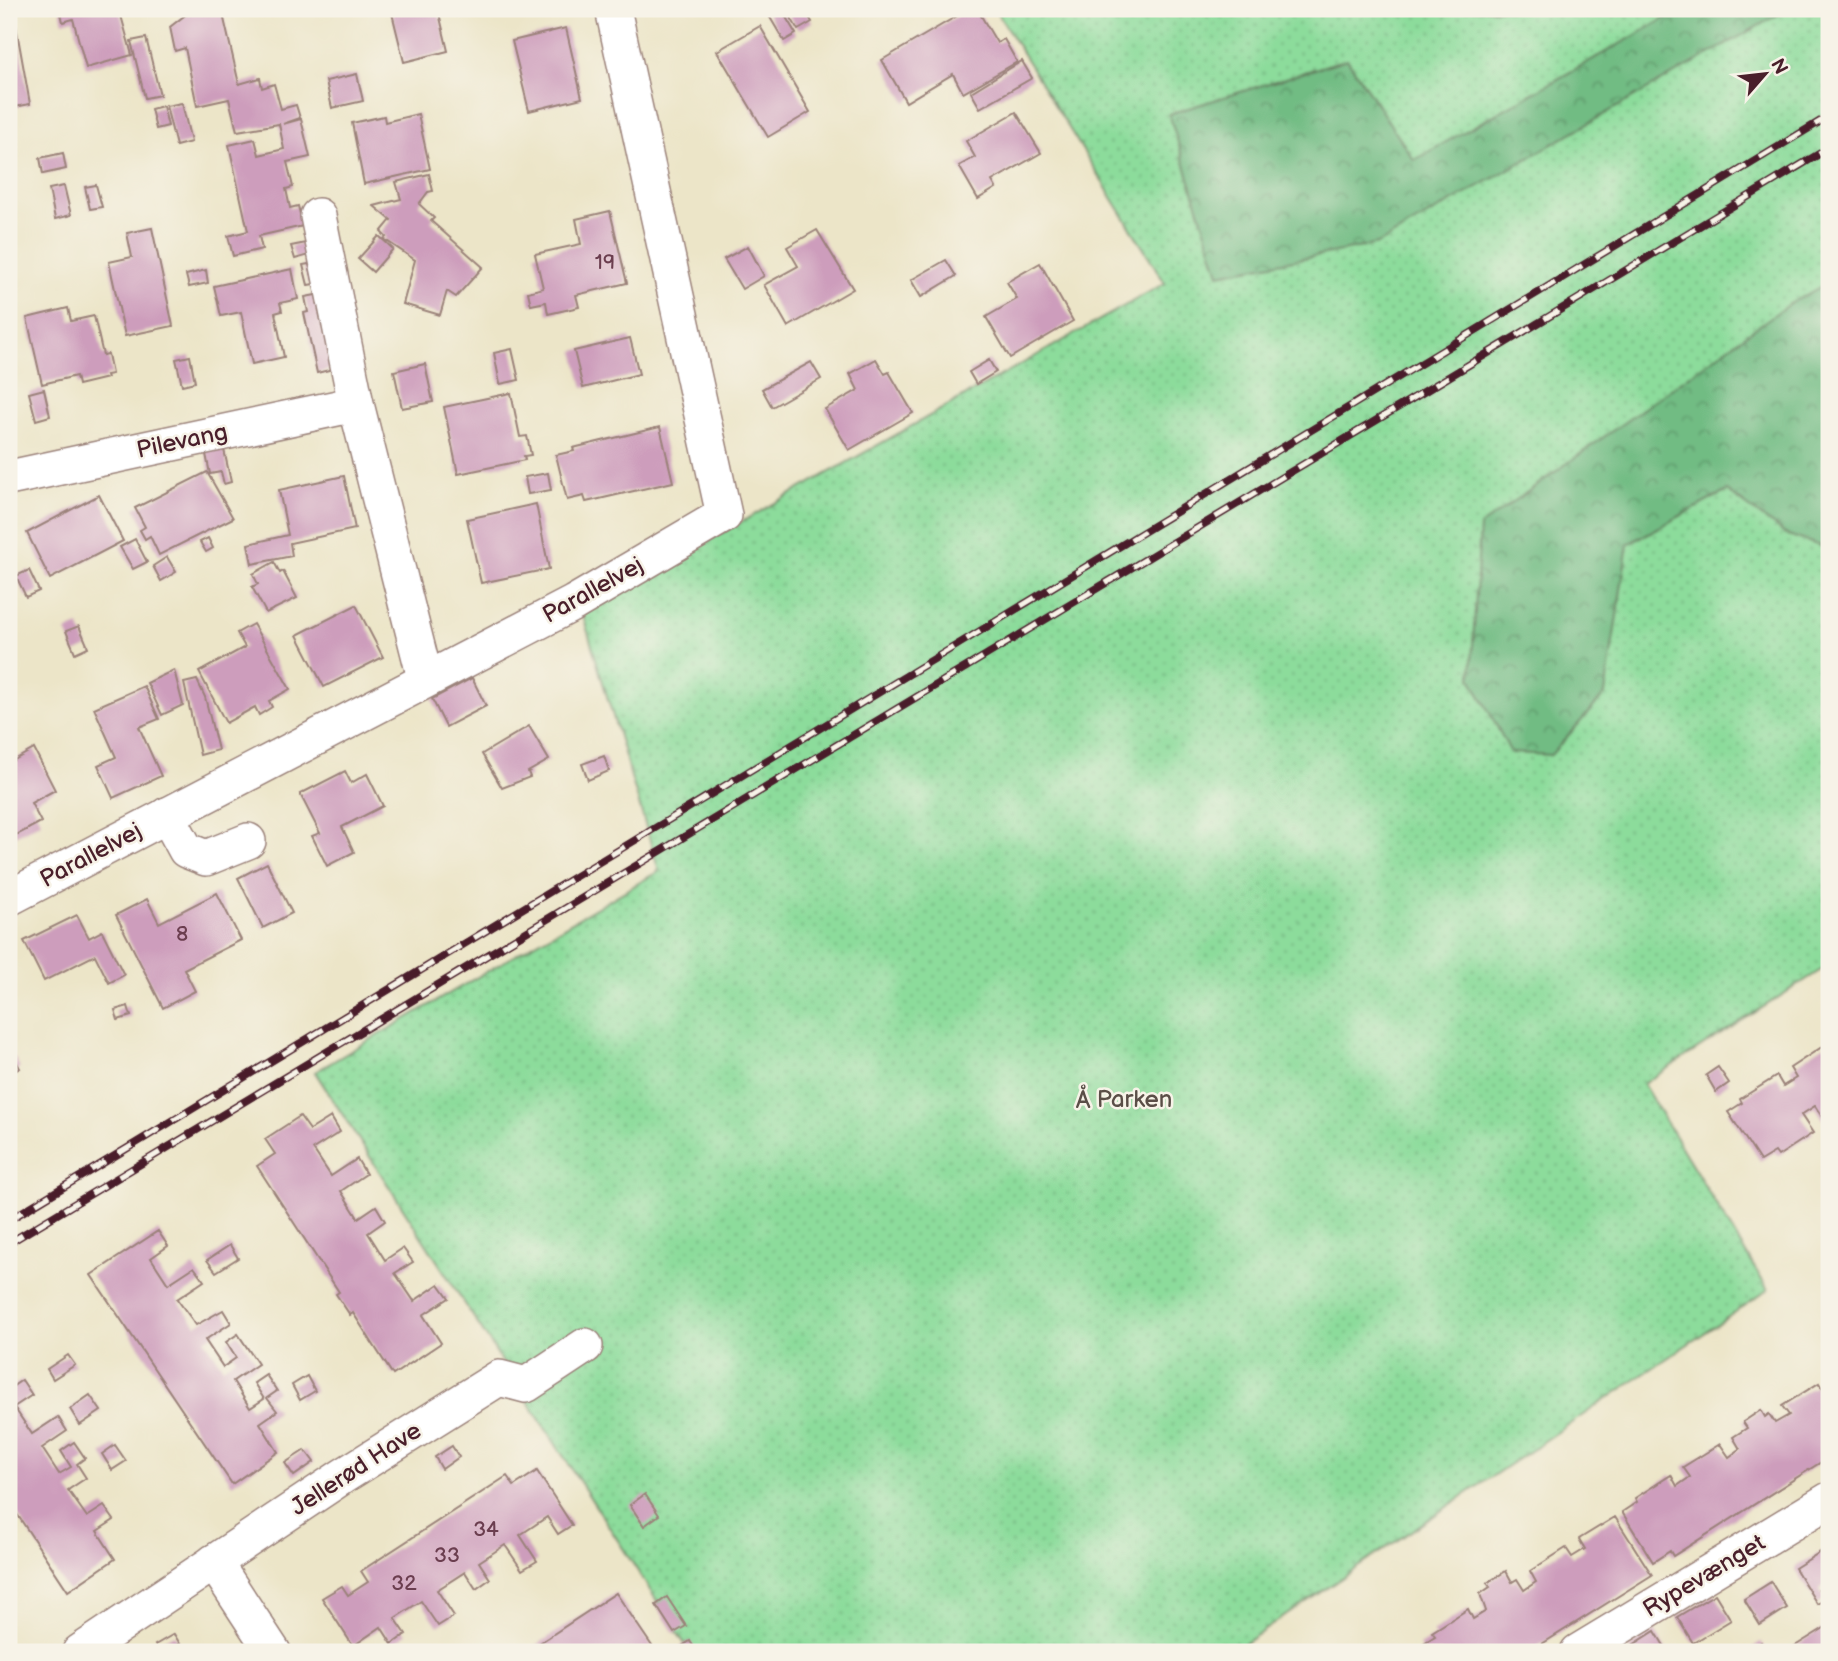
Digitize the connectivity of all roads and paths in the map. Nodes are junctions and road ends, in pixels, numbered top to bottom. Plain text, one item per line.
1 (620, 12) edge
2 (318, 216) dead end
3 (356, 404) junction
4 (9, 478) edge
5 (425, 678) junction
6 (167, 815) junction
7 (248, 841) dead end
8 (9, 898) edge
9 (585, 1346) dead end
10 (1829, 1500) edge
11 (214, 1562) junction
12 (80, 1652) edge
13 (273, 1652) edge
14 (1578, 1652) edge

1 - 5 street, Parallelvej
2 - 3 street
3 - 4 street, Pilevang
3 - 5 street
5 - 6 street, Parallelvej
6 - 7 street
6 - 8 street, Parallelvej
9 - 11 street, Jellerød Have
10 - 14 street, Rypevænget
11 - 12 street, Jellerød Have
11 - 13 street

